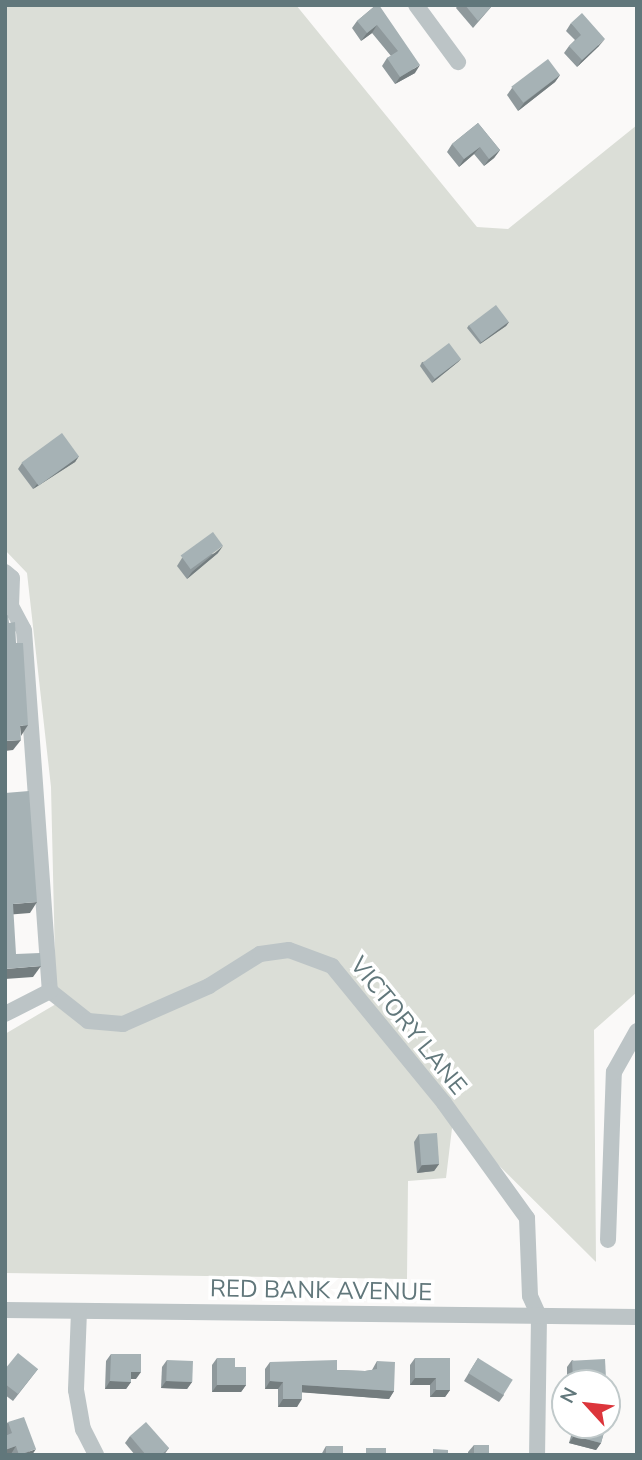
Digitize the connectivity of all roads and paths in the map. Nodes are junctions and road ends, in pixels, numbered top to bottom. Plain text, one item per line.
1 (416, 5) edge
2 (458, 62) dead end
3 (5, 572) edge
4 (8, 606) edge
5 (50, 991) junction
6 (5, 1014) edge
7 (637, 1031) edge
8 (608, 1240) dead end
9 (5, 1310) edge
10 (79, 1311) junction
11 (539, 1316) junction
12 (637, 1317) edge
13 (96, 1455) edge
14 (537, 1455) edge

1 - 2 street
3 - 4 street
4 - 5 street
5 - 6 street
5 - 11 street, VICTORY LANE
7 - 8 street
9 - 10 street, RED BANK AVENUE
10 - 11 street, RED BANK AVENUE
10 - 13 street
11 - 12 street, RED BANK AVENUE
11 - 14 street, VICTORY LANE

